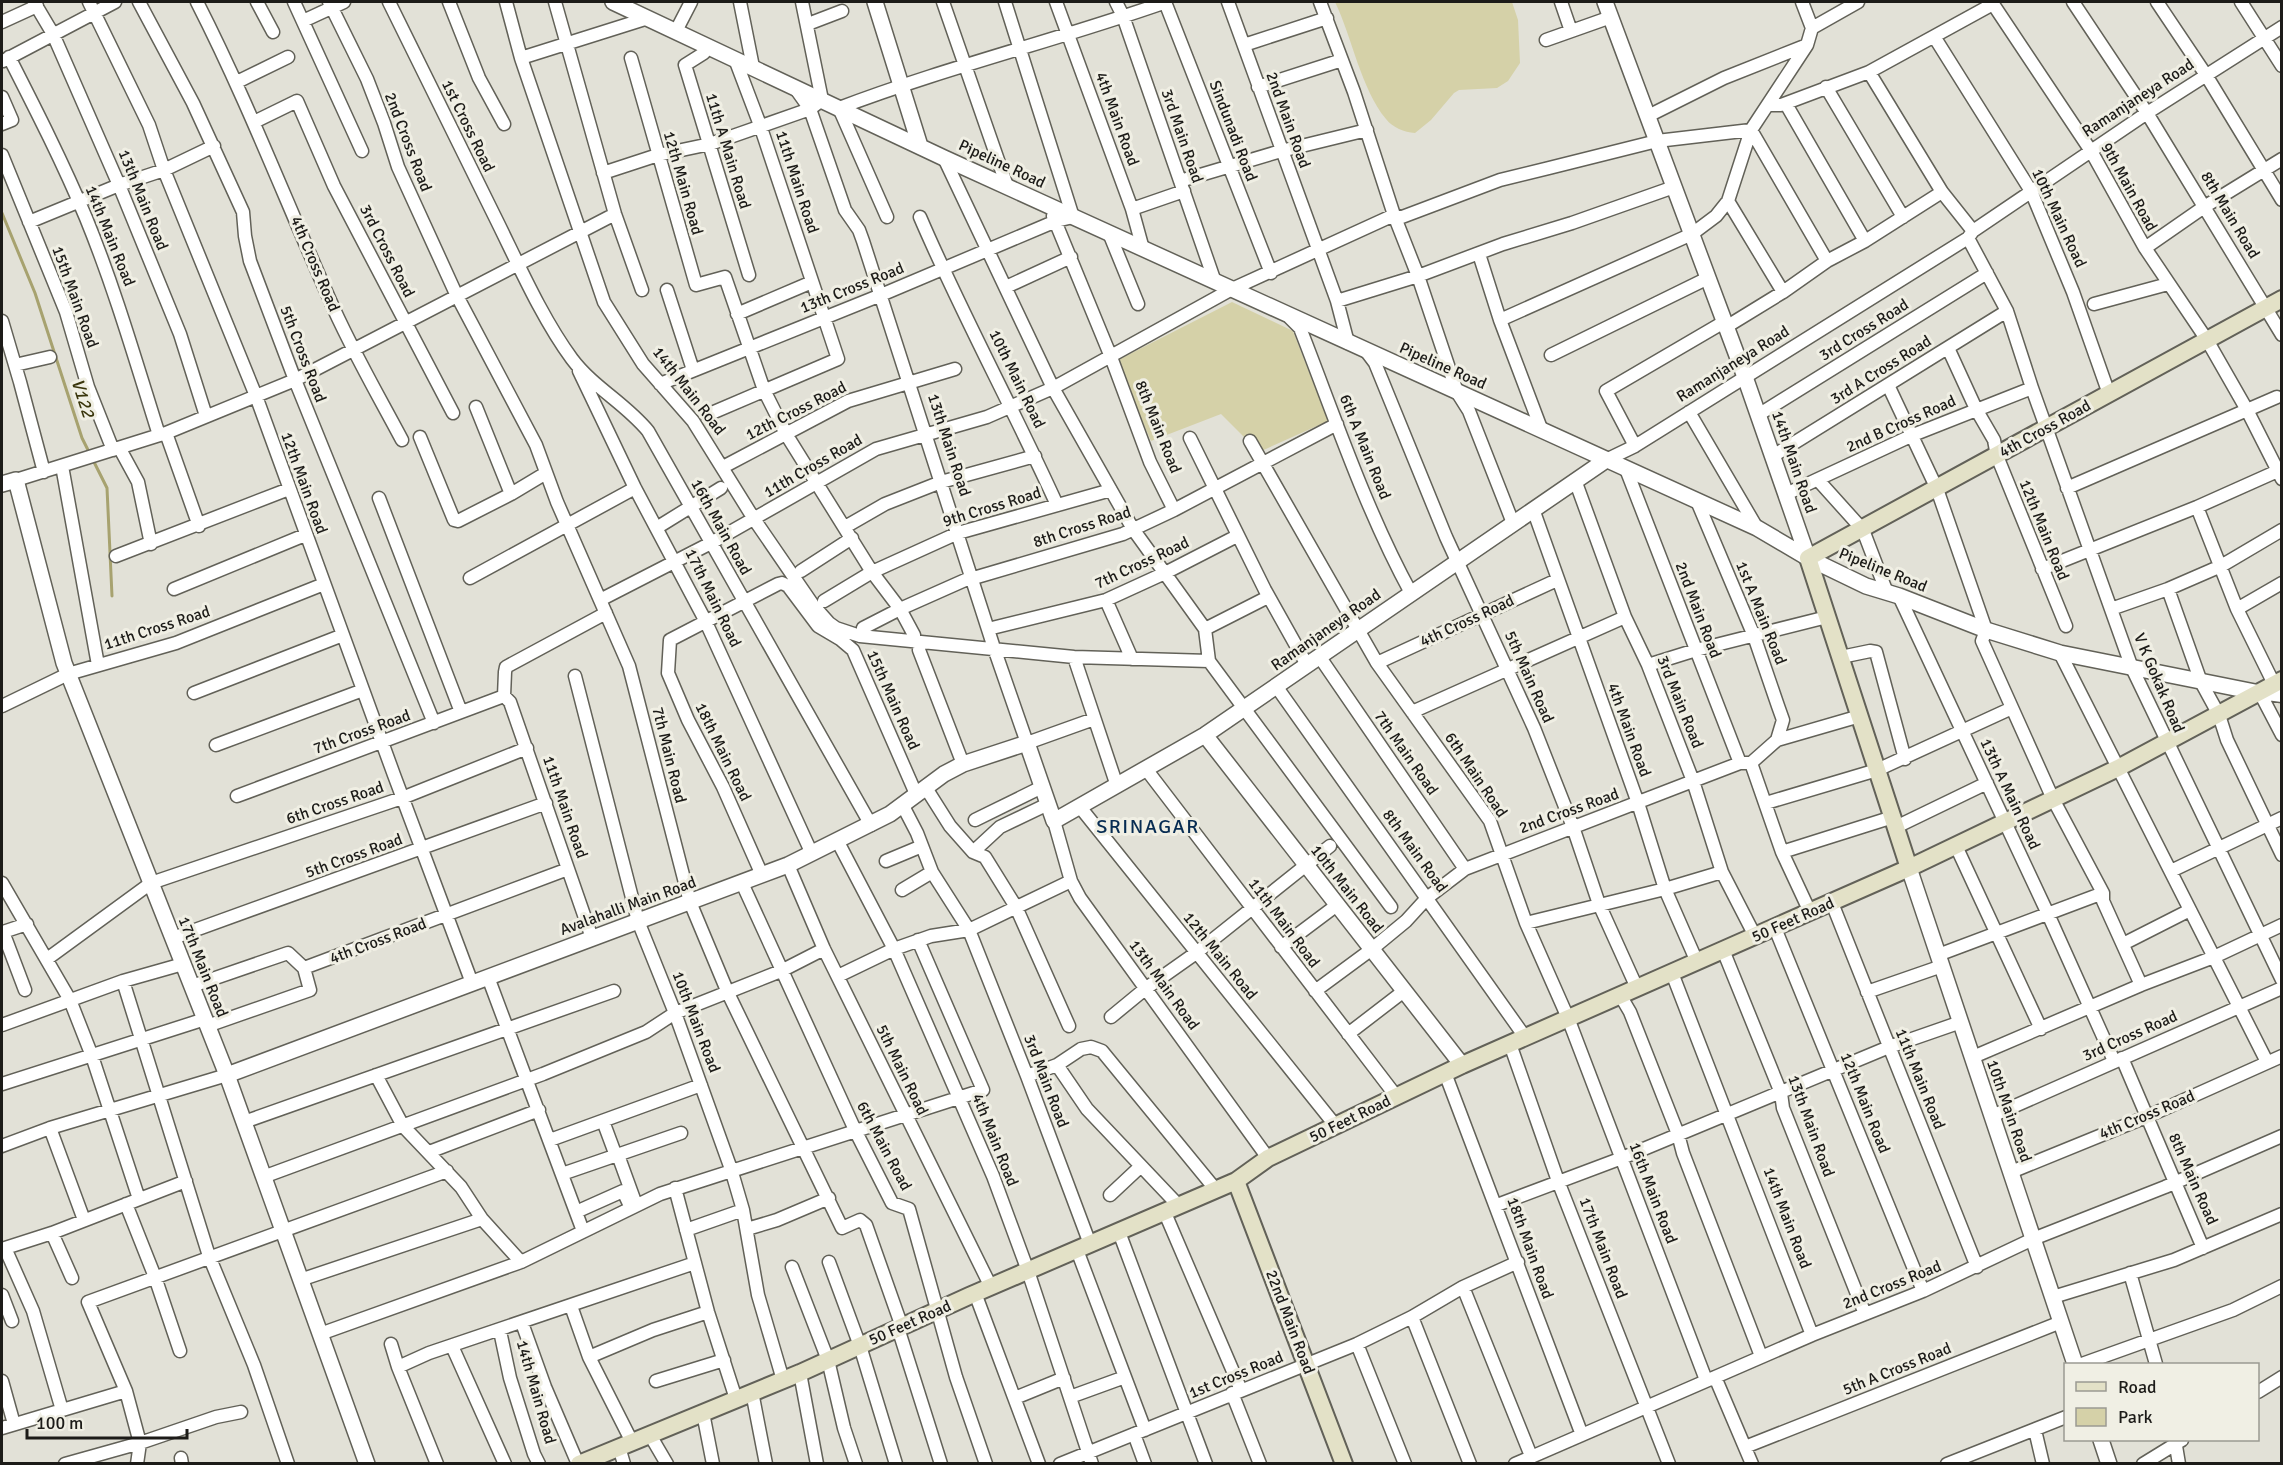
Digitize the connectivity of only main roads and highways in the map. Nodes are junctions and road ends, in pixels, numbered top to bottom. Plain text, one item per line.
1 (2282, 299) edge
2 (2274, 688) edge
3 (1910, 868) junction
4 (1236, 1181) junction
5 (579, 1464) edge
6 (1344, 1464) edge

1 - 3 main road, 4th Cross Road
2 - 3 main road, 50 Feet Road
3 - 4 main road, 50 Feet Road
4 - 5 main road, 50 Feet Road
4 - 6 main road, 22nd Main Road

